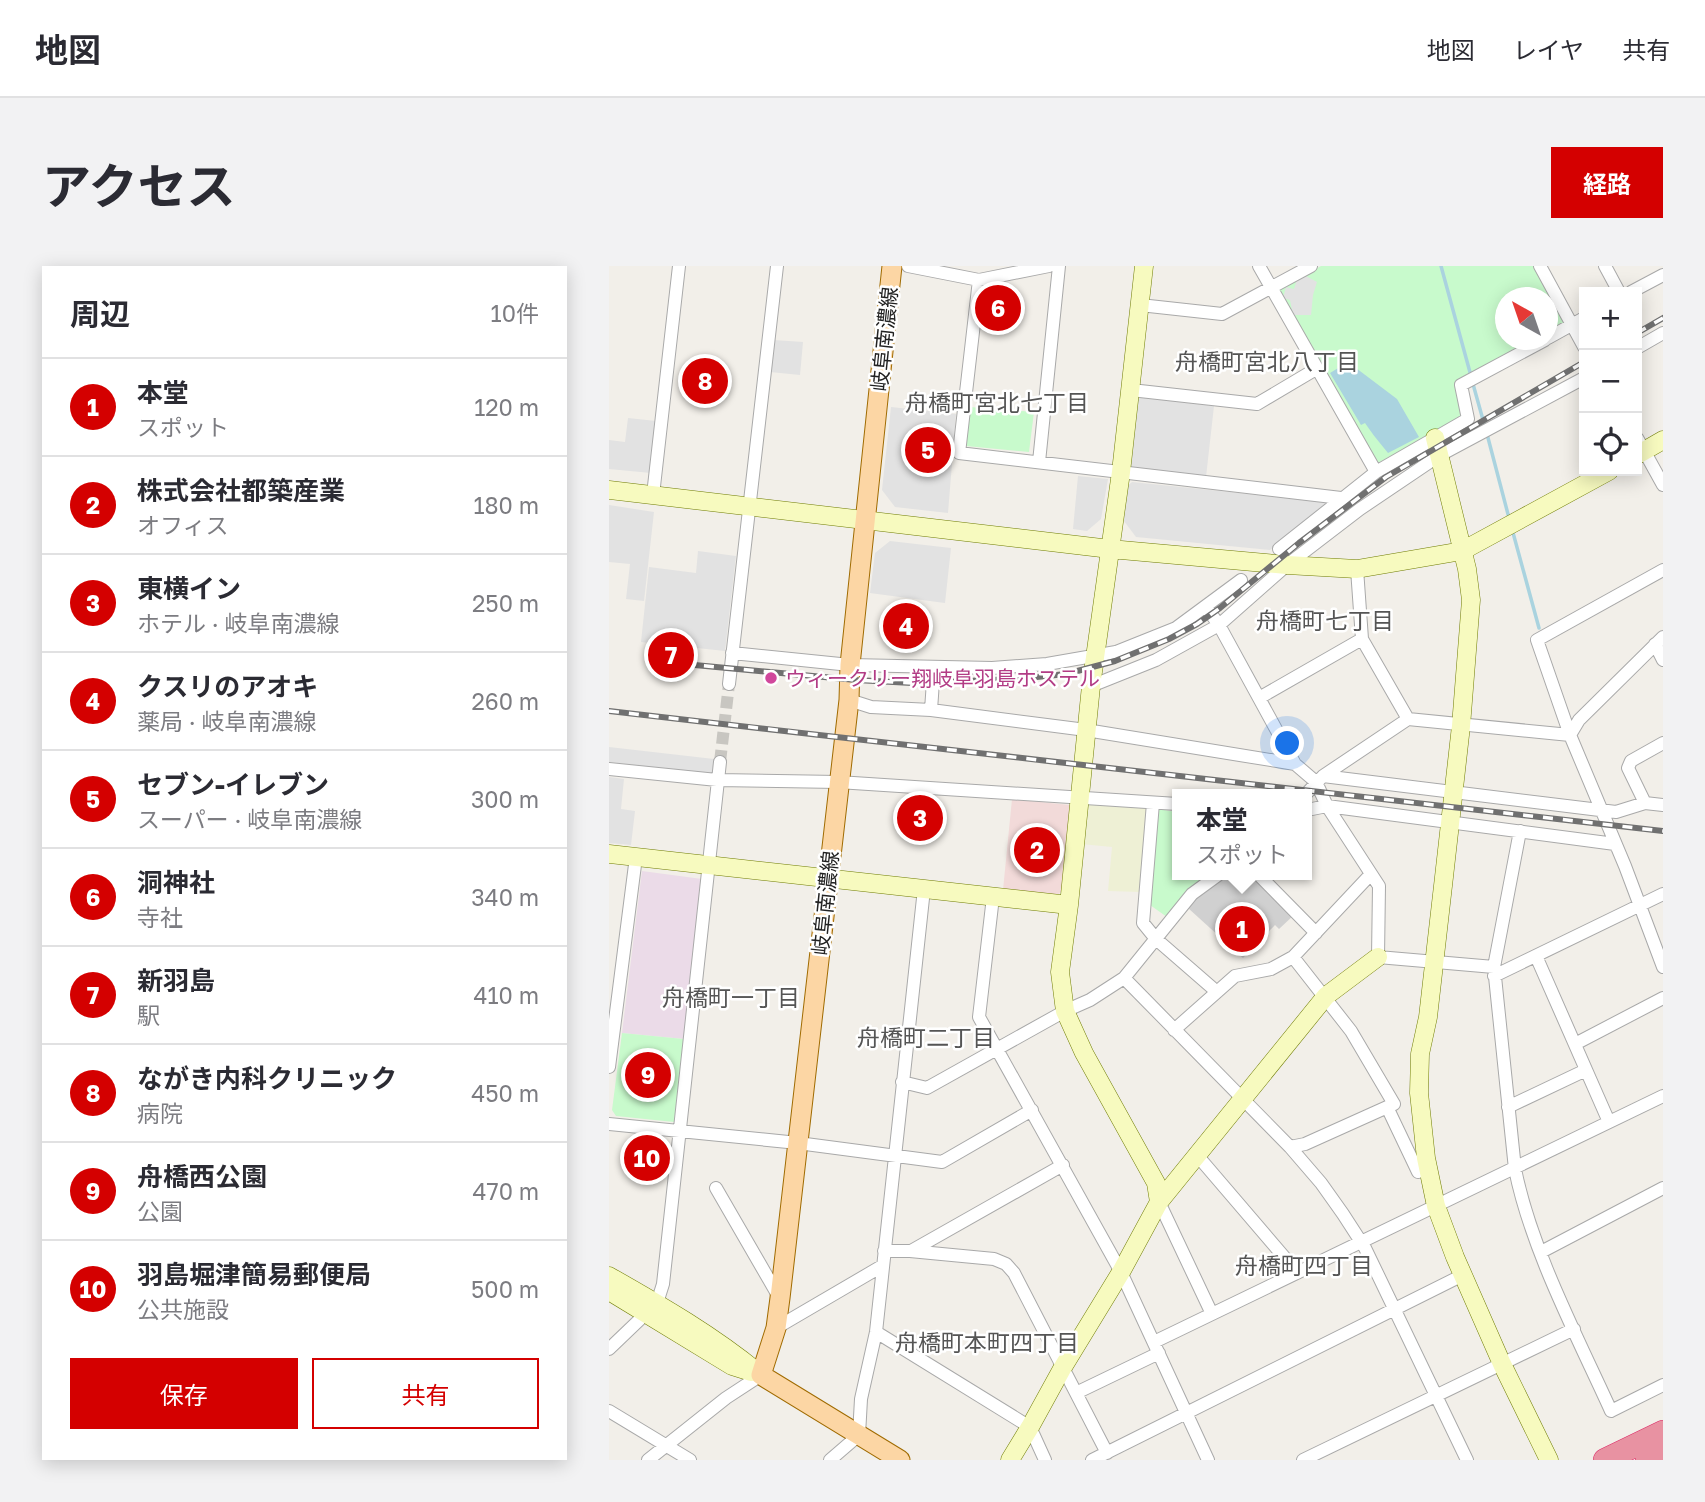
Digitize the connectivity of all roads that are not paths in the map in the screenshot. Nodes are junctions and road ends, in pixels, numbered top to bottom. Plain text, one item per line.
1 (679, 266) edge
2 (777, 266) edge
3 (892, 266) edge
4 (908, 266) edge
5 (1049, 266) edge
6 (1059, 266) edge
7 (1144, 266) edge
8 (1259, 266) edge
9 (1311, 266) edge
10 (1540, 266) edge
11 (1605, 266) edge
12 (1029, 268) edge
13 (1663, 275) edge
14 (979, 280) junction
15 (1616, 287) edge
16 (1640, 287) edge
17 (1271, 288) junction
18 (1140, 304) junction
19 (1579, 321) edge
20 (1572, 325) junction
21 (1558, 333) edge
22 (1663, 333) edge
23 (1579, 338) edge
24 (1642, 345) edge
25 (1526, 350) edge
26 (1316, 369) junction
27 (1579, 379) edge
28 (1131, 390) junction
29 (1663, 440) edge
30 (1437, 447) junction
31 (1642, 447) edge
32 (1642, 453) edge
33 (1039, 462) junction
34 (1121, 472) junction
35 (1376, 472) junction
36 (1600, 476) edge
37 (1663, 485) edge
38 (609, 490) edge
39 (653, 495) junction
40 (1341, 498) junction
41 (751, 506) junction
42 (865, 522) junction
43 (1109, 549) junction
44 (1279, 549) dead end
45 (1462, 551) junction
46 (1287, 565) junction
47 (1357, 569) junction
48 (1663, 570) edge
49 (1241, 580) dead end
50 (1206, 607) junction
51 (1219, 625) junction
52 (1362, 639) junction
53 (1659, 640) edge
54 (732, 653) junction
55 (1095, 656) junction
56 (1663, 660) edge
57 (850, 666) junction
58 (934, 667) junction
59 (729, 684) tunnel mouth
60 (1091, 686) junction
61 (1259, 698) junction
62 (849, 700) junction
63 (931, 710) junction
64 (1408, 719) junction
65 (1461, 726) junction
66 (1086, 730) junction
67 (1570, 735) junction
68 (1663, 743) edge
69 (720, 762) tunnel mouth
70 (1295, 764) junction
71 (609, 769) edge
72 (1319, 779) junction
73 (717, 780) junction
74 (838, 782) junction
75 (1310, 789) edge
76 (1451, 792) junction
77 (1080, 798) junction
78 (1153, 803) junction
79 (1645, 803) junction
80 (1172, 804) edge
81 (1663, 804) edge
82 (1327, 806) junction
83 (1312, 809) edge
84 (1602, 810) junction
85 (1449, 821) junction
86 (1520, 831) junction
87 (1615, 844) junction
88 (609, 854) edge
89 (636, 857) junction
90 (709, 865) junction
91 (1371, 874) junction
92 (829, 878) junction
93 (1211, 880) edge
94 (1264, 880) edge
95 (924, 889) junction
96 (1663, 894) edge
97 (993, 897) junction
98 (1069, 905) junction
99 (1640, 905) junction
100 (1316, 933) junction
101 (1156, 939) junction
102 (1537, 956) junction
103 (1293, 957) junction
104 (1378, 957) junction
105 (1433, 961) junction
106 (1663, 967) edge
107 (1494, 972) junction
108 (1123, 978) junction
109 (1217, 992) junction
110 (1326, 996) junction
111 (1663, 998) edge
112 (1065, 1011) junction
113 (1174, 1030) junction
114 (1575, 1044) junction
115 (996, 1048) junction
116 (609, 1067) edge
117 (1586, 1070) junction
118 (902, 1082) junction
119 (1663, 1096) edge
120 (1242, 1101) junction
121 (1509, 1107) junction
122 (1388, 1109) junction
123 (1032, 1110) junction
124 (1609, 1122) junction
125 (609, 1124) edge
126 (679, 1133) junction
127 (798, 1143) junction
128 (1290, 1147) junction
129 (1196, 1154) junction
130 (895, 1157) junction
131 (1063, 1165) junction
132 (1515, 1169) junction
133 (1418, 1172) dead end
134 (716, 1188) dead end
135 (1663, 1188) edge
136 (1159, 1202) junction
137 (1436, 1206) junction
138 (1361, 1241) junction
139 (884, 1251) junction
140 (910, 1251) junction
141 (1541, 1252) junction
142 (882, 1266) junction
143 (1121, 1272) junction
144 (1297, 1272) junction
145 (1463, 1275) junction
146 (609, 1276) edge
147 (609, 1291) edge
148 (780, 1298) junction
149 (652, 1308) junction
150 (1396, 1311) junction
151 (1212, 1314) junction
152 (776, 1328) junction
153 (1574, 1329) junction
154 (876, 1332) junction
155 (1157, 1347) junction
156 (609, 1349) edge
157 (1502, 1364) junction
158 (1063, 1367) junction
159 (761, 1375) junction
160 (1663, 1385) edge
161 (1076, 1393) junction
162 (1437, 1397) junction
163 (609, 1411) edge
164 (1187, 1414) junction
165 (1030, 1427) junction
166 (1663, 1432) edge
167 (859, 1435) junction
168 (666, 1446) junction
169 (1663, 1452) edge
170 (1107, 1453) junction
171 (648, 1460) edge
172 (690, 1460) edge
173 (830, 1460) edge
174 (900, 1460) edge
175 (1010, 1460) edge
176 (1045, 1460) edge
177 (1092, 1460) edge
178 (1208, 1460) edge
179 (1303, 1460) edge
180 (1467, 1460) edge
181 (1549, 1460) edge
182 (1605, 1460) edge
183 (1647, 1460) edge

1 - 39 street
2 - 41 street
3 - 42 main road, 岐阜南濃線
4 - 14 street
5 - 12 street
6 - 33 street
7 - 18 street
8 - 17 street
9 - 17 street
10 - 20 street
11 - 15 street
12 - 14 street
13 - 16 street
14 - 33 street
17 - 18 street
17 - 26 street
18 - 28 street
19 - 20 street
20 - 21 street
20 - 23 street
22 - 24 street
25 - 30 street
26 - 28 street
26 - 35 street
27 - 30 street
28 - 34 street
29 - 31 street
30 - 35 street
30 - 45 street
30 - 46 street
32 - 37 street
33 - 34 street
34 - 40 street
34 - 43 street
35 - 40 street
36 - 45 street
38 - 39 street
39 - 41 street
40 - 44 street
41 - 42 street
41 - 54 street
42 - 43 street
42 - 57 main road, 岐阜南濃線
43 - 46 street
43 - 55 street
45 - 47 street
45 - 65 street
46 - 47 street
46 - 51 street
47 - 52 street
48 - 67 street
49 - 50 street
50 - 51 street
50 - 55 street
51 - 60 street
51 - 61 street
52 - 61 street
52 - 64 street
53 - 56 street
53 - 67 street
54 - 57 street
54 - 59 street
55 - 58 street
55 - 60 street
57 - 58 street
57 - 62 main road, 岐阜南濃線
58 - 63 street
60 - 66 street
61 - 70 street
62 - 63 street
62 - 74 main road, 岐阜南濃線
63 - 66 street
64 - 65 street
64 - 72 street
65 - 67 street
65 - 76 street
66 - 70 street
66 - 77 street
67 - 84 street
68 - 79 street
69 - 73 street
70 - 72 street
71 - 73 street
72 - 75 street
72 - 76 street
72 - 82 street
73 - 74 street
73 - 90 street
74 - 77 street
74 - 92 main road, 岐阜南濃線
76 - 84 street
76 - 85 street
77 - 78 street
77 - 98 street
78 - 80 street
78 - 101 street
79 - 81 street
79 - 84 street
82 - 83 street
82 - 85 street
82 - 91 street
84 - 87 street
85 - 86 street
85 - 105 street
86 - 87 street
86 - 107 street
87 - 99 street
88 - 89 street
89 - 90 street
89 - 116 street
90 - 92 street
90 - 126 street
91 - 100 street
91 - 104 street
92 - 95 street
92 - 127 main road, 岐阜南濃線
93 - 101 street
94 - 100 street
95 - 97 street
95 - 118 street
96 - 99 street
97 - 98 street
97 - 115 street
98 - 112 street
99 - 102 street
99 - 106 street
100 - 103 street
101 - 108 street
101 - 109 street
102 - 107 street
102 - 114 street
103 - 109 street
103 - 110 street
104 - 105 street
104 - 110 street
105 - 107 street
105 - 137 street
107 - 121 street
108 - 112 street
108 - 113 street
109 - 113 street
110 - 120 street
110 - 122 street
111 - 114 street
112 - 115 street
112 - 136 street
113 - 120 street
114 - 117 street
115 - 118 street
115 - 123 street
117 - 121 street
117 - 124 street
118 - 130 street
119 - 124 street
120 - 128 street
120 - 129 street
121 - 132 street
122 - 128 street
122 - 133 street
123 - 130 street
123 - 131 street
124 - 132 street
125 - 126 street
126 - 127 street
126 - 149 street
127 - 130 street
127 - 148 main road, 岐阜南濃線
128 - 138 street
129 - 136 street
129 - 144 street
130 - 139 street
131 - 140 street
131 - 143 street
132 - 137 street
132 - 141 street
134 - 148 street
135 - 141 street
136 - 143 street
136 - 151 street
137 - 138 street
137 - 145 street
138 - 144 street
138 - 150 street
139 - 140 street
139 - 142 street
140 - 158 street
141 - 153 street
142 - 152 street
142 - 154 street
143 - 155 street
143 - 158 street
144 - 151 street
145 - 150 street
145 - 157 street
146 - 149 street
147 - 149 street
148 - 152 main road, 岐阜南濃線
149 - 156 street
149 - 159 street
150 - 162 street
150 - 164 street
151 - 155 street
152 - 159 main road, 岐阜南濃線
153 - 157 street
153 - 160 street
154 - 165 street
154 - 167 street
155 - 161 street
155 - 164 street
157 - 162 street
157 - 181 street
158 - 161 street
158 - 165 street
159 - 167 main road
159 - 168 street
161 - 170 street
162 - 179 street
162 - 180 street
163 - 168 street
164 - 170 street
164 - 178 street
165 - 175 street
165 - 176 street
166 - 182 highway
167 - 173 street
167 - 174 main road
168 - 171 street
168 - 172 street
169 - 183 highway
170 - 177 street

